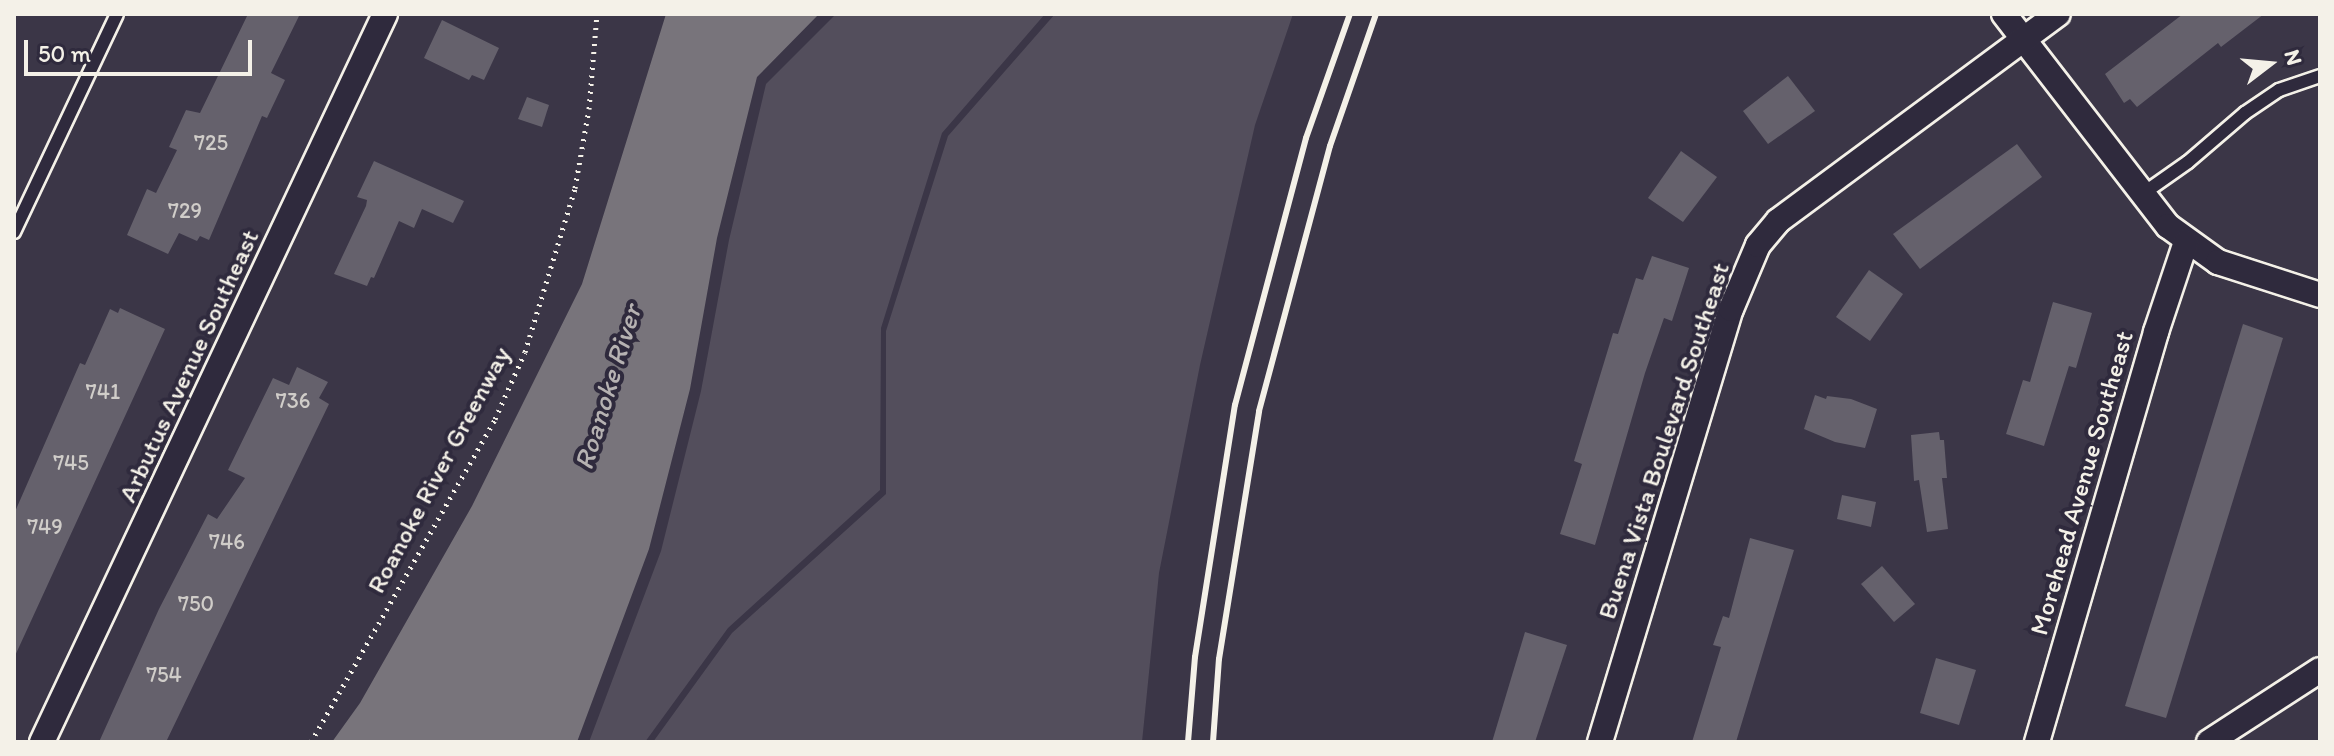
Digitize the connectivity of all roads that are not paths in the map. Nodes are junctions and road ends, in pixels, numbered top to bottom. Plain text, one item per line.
1 (117, 14) edge
2 (385, 14) edge
3 (2004, 14) edge
4 (2058, 14) edge
5 (2022, 40) junction
6 (2320, 76) edge
7 (2141, 195) junction
8 (14, 232) edge
9 (2186, 242) junction
10 (2320, 295) edge
11 (2320, 670) edge
12 (42, 742) edge
13 (1600, 742) edge
14 (2037, 742) edge
15 (2209, 742) edge

1 - 8 lane
2 - 12 street, Arbutus Avenue Southeast
3 - 5 street
4 - 5 street, Buena Vista Boulevard Southeast
5 - 7 street
5 - 13 street, Buena Vista Boulevard Southeast
6 - 7 lane
7 - 9 street
9 - 10 street
9 - 14 street, Morehead Avenue Southeast
11 - 15 street

